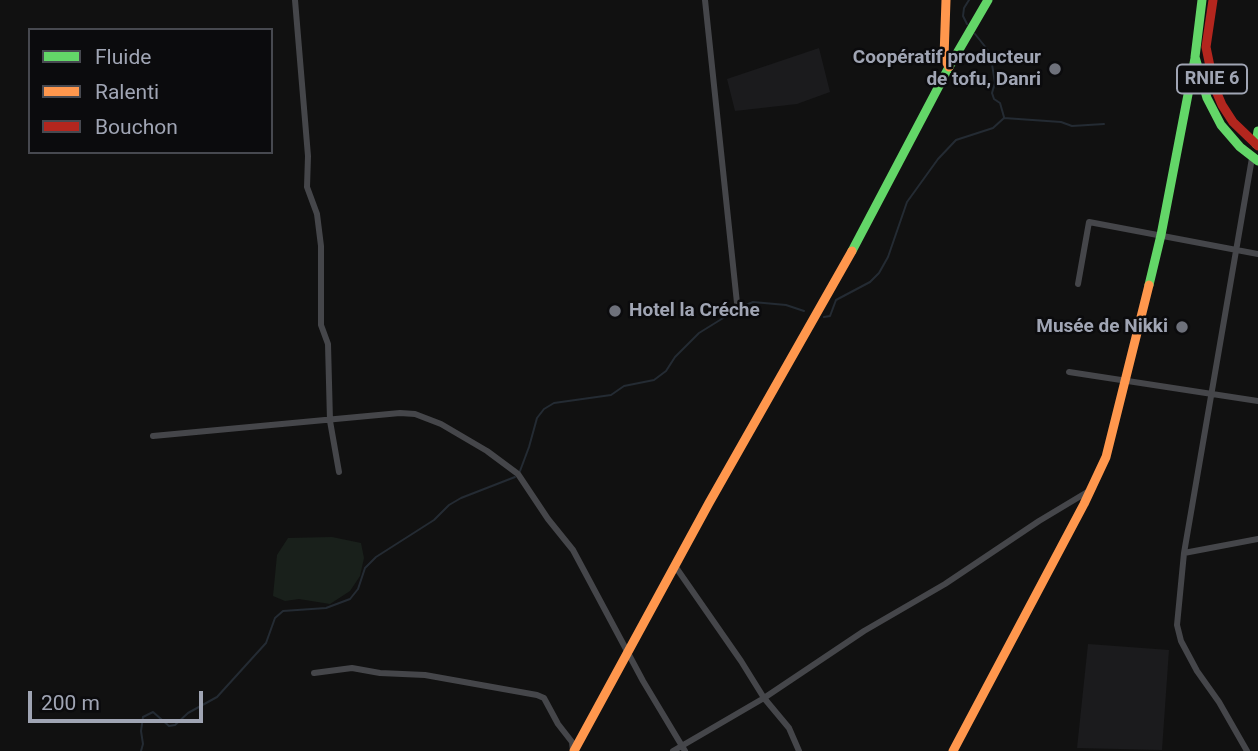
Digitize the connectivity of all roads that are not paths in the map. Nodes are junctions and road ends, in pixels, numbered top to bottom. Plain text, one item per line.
1 (295, 0) edge
2 (705, 0) edge
3 (946, 0) edge
4 (988, 0) edge
5 (1202, 0) edge
6 (1213, 0) edge
7 (1195, 57) junction
8 (949, 67) junction
9 (1258, 131) edge
10 (1257, 145) edge
11 (1255, 160) edge
12 (1161, 235) junction
13 (1237, 249) junction
14 (1258, 254) edge
15 (1078, 284) dead end
16 (737, 303) dead end
17 (1069, 372) dead end
18 (1124, 382) junction
19 (1213, 396) junction
20 (1258, 401) edge
21 (330, 421) junction
22 (153, 436) dead end
23 (339, 472) dead end
24 (1090, 490) junction
25 (1258, 539) edge
26 (1184, 553) junction
27 (675, 566) junction
28 (629, 653) junction
29 (314, 673) dead end
30 (764, 698) junction
31 (684, 748) edge
32 (574, 751) edge
33 (673, 751) edge
34 (799, 751) edge
35 (953, 751) edge
36 (1247, 751) edge

1 - 21 street
2 - 16 street
3 - 8 main road
4 - 8 main road
5 - 7 main road, RNIE 6
6 - 10 main road, RNIE 6
7 - 11 main road, RNIE 6
7 - 12 main road
8 - 27 main road
9 - 10 main road
11 - 13 street
12 - 13 street
12 - 15 street
12 - 18 main road
13 - 14 street
13 - 19 street
17 - 18 street
18 - 19 street
18 - 24 main road
19 - 20 street
19 - 26 street
21 - 22 street
21 - 23 street
21 - 28 street
24 - 30 street
24 - 35 main road
25 - 26 street
26 - 36 street
27 - 28 main road
27 - 30 street
28 - 31 street
28 - 32 main road
29 - 32 street
30 - 31 street
30 - 34 street
31 - 33 street

